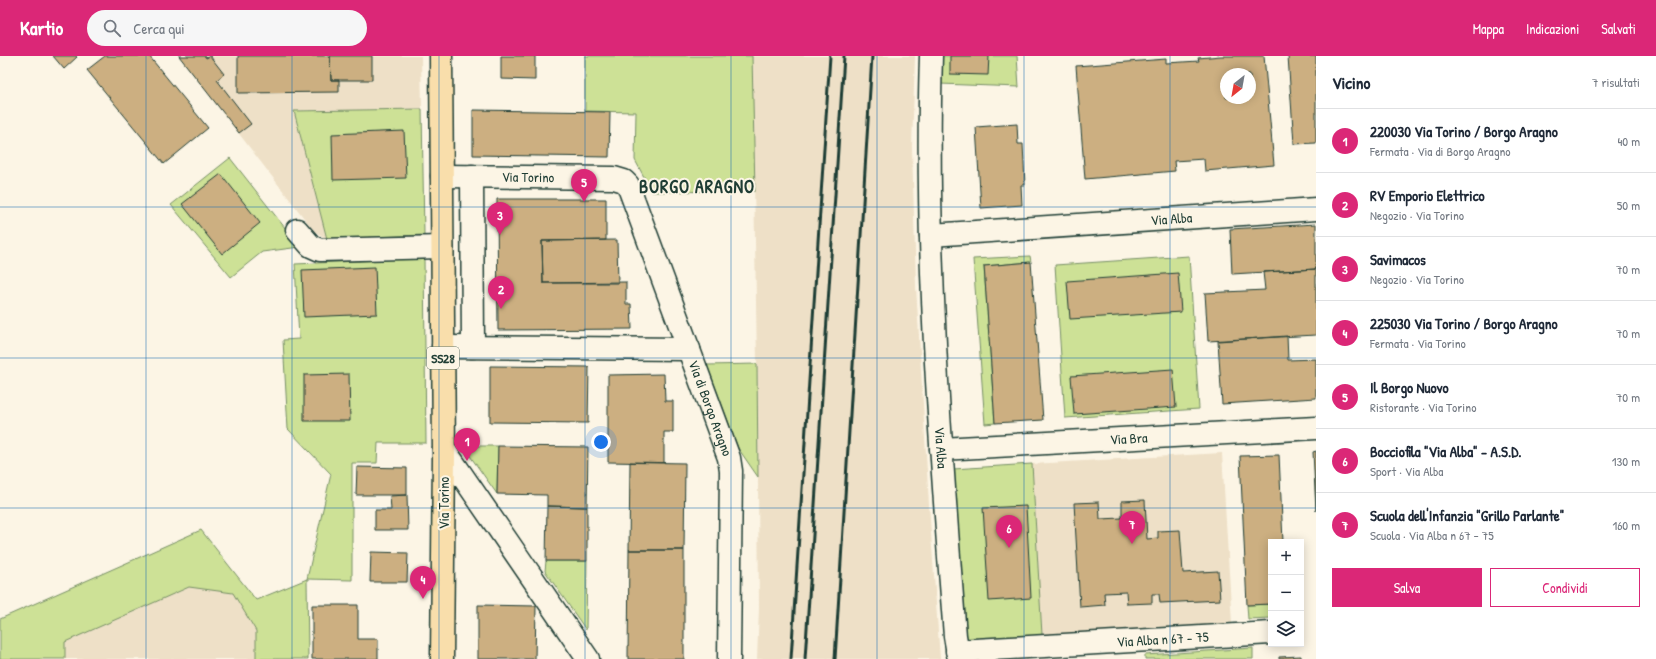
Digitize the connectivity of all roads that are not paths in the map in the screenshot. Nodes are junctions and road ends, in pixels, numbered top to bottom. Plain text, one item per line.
1 (441, 56) edge
2 (931, 56) edge
3 (442, 176) junction
4 (472, 176) junction
5 (614, 178) joint
6 (1316, 209) edge
7 (298, 230) dead end
8 (931, 235) junction
9 (442, 247) junction
10 (443, 346) junction
11 (473, 347) junction
12 (689, 349) junction
13 (1316, 428) edge
14 (444, 449) junction
15 (941, 449) junction
16 (1268, 633) edge
17 (988, 654) edge
18 (958, 655) edge
19 (442, 659) edge
20 (588, 659) edge
21 (729, 659) edge

1 - 3 main road, Via Torino / SS28
2 - 8 street, Via Alba
3 - 4 street, Via Torino
3 - 9 main road, Via Torino / SS28
4 - 5 street, Via Torino
4 - 11 street
5 - 12 street, Via di Borgo Aragno
6 - 8 street, Via Alba
7 - 9 street
8 - 15 street, Via Alba
9 - 10 main road, Via Torino / SS28
10 - 11 street
10 - 14 main road, Via Torino / SS28
11 - 12 street
12 - 21 street, Via di Borgo Aragno
13 - 15 street, Via Bra
14 - 19 main road, Via Torino / SS28
14 - 20 street
15 - 18 street, Via Alba
16 - 17 street, Via Alba n 67 - 75
17 - 18 street, Via Alba n 67 - 75

